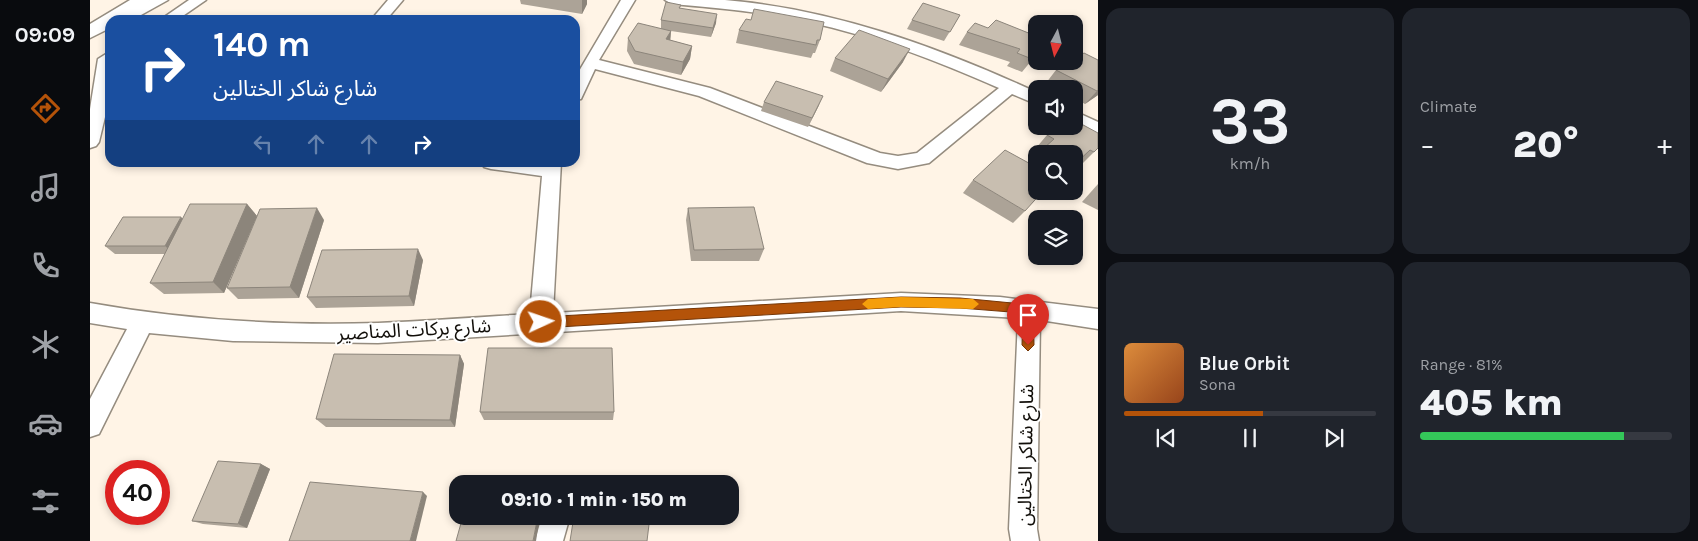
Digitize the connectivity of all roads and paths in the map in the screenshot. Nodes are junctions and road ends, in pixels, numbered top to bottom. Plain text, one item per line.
1 (121, 0) edge
2 (142, 0) edge
3 (161, 0) edge
4 (199, 0) edge
5 (396, 0) edge
6 (628, 0) edge
7 (672, 0) edge
8 (119, 15) edge
9 (131, 15) edge
10 (175, 15) edge
11 (382, 15) edge
12 (90, 18) edge
13 (105, 24) edge
14 (105, 27) edge
15 (90, 34) edge
16 (105, 60) edge
17 (590, 63) junction
18 (90, 68) edge
19 (105, 76) edge
20 (580, 84) edge
21 (1012, 87) junction
22 (1028, 95) edge
23 (1083, 122) edge
24 (1098, 129) edge
25 (90, 142) edge
26 (551, 167) edge
27 (1029, 309) junction
28 (90, 313) edge
29 (1098, 319) edge
30 (541, 322) junction
31 (142, 323) junction
32 (90, 425) edge
33 (553, 525) edge
34 (549, 541) edge
35 (1025, 541) edge

1 - 12 main road
2 - 8 main road
3 - 9 street
4 - 10 street
5 - 11 street
6 - 17 street
7 - 21 street
13 - 15 main road
14 - 15 street
16 - 18 street
17 - 20 street
17 - 21 street
19 - 25 street
21 - 22 street
23 - 24 street
26 - 30 street
27 - 29 street, شارع بركات المناصير
27 - 30 street, شارع بركات المناصير
27 - 35 street, شارع شاكر الختالين
28 - 31 street, شارع بركات المناصير
30 - 31 street, شارع بركات المناصير
31 - 32 street
33 - 34 street

